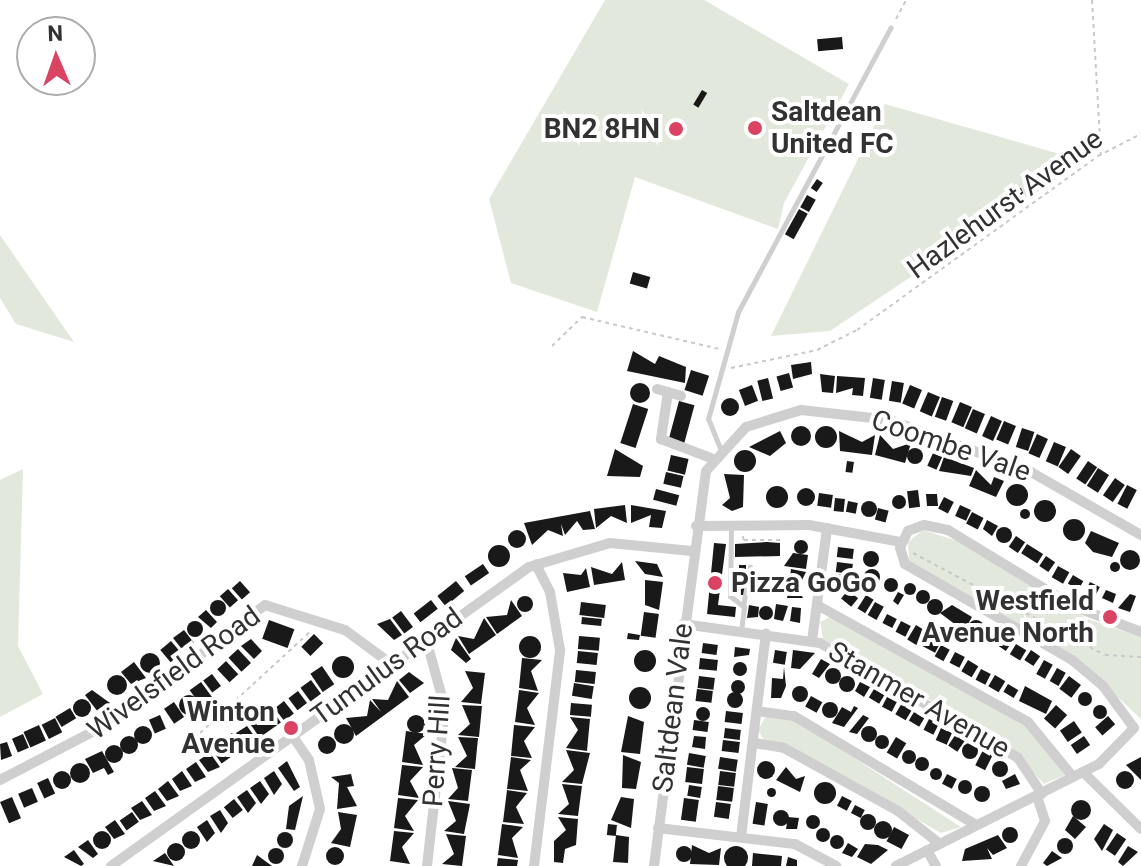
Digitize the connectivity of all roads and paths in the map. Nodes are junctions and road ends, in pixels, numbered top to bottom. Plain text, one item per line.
1 (906, 0) edge
2 (1092, 0) edge
3 (891, 27) joint
4 (1141, 134) edge
5 (1101, 155) junction
6 (552, 346) dead end
7 (724, 350) junction
8 (719, 374) junction
9 (681, 396) dead end
10 (720, 448) junction
11 (711, 458) junction
12 (731, 525) junction
13 (696, 526) junction
14 (827, 528) junction
15 (1141, 535) edge
16 (743, 540) dead end
17 (783, 540) dead end
18 (901, 547) junction
19 (692, 551) junction
20 (536, 564) junction
21 (750, 567) dead end
22 (817, 605) junction
23 (743, 606) junction
24 (321, 620) junction
25 (683, 624) junction
26 (741, 631) junction
27 (1141, 632) edge
28 (766, 634) junction
29 (426, 639) junction
30 (812, 641) junction
31 (1141, 657) edge
32 (390, 663) junction
33 (438, 698) dead end
34 (439, 707) dead end
35 (757, 711) junction
36 (200, 733) dead end
37 (292, 735) junction
38 (754, 743) junction
39 (1078, 774) junction
40 (0, 780) edge
41 (1040, 795) junction
42 (976, 825) junction
43 (658, 828) junction
44 (1141, 829) edge
45 (741, 837) junction
46 (940, 844) junction
47 (927, 850) junction
48 (111, 866) edge
49 (302, 866) edge
50 (427, 866) edge
51 (534, 866) edge
52 (654, 866) edge
53 (836, 866) edge
54 (896, 866) edge
55 (936, 866) edge
56 (1021, 866) edge

1 - 3 path
2 - 5 path
3 - 7 lane
4 - 5 path, Hazlehurst Avenue
5 - 8 path, Hazlehurst Avenue
6 - 7 path
7 - 8 lane
8 - 10 lane
9 - 11 street
10 - 11 street, Coombe Vale
10 - 15 street, Coombe Vale
11 - 13 street, Coombe Vale
12 - 13 street
12 - 14 street
12 - 23 lane
13 - 19 street, Coombe Vale
14 - 18 street
14 - 22 street, Stanmer Avenue
16 - 17 path
18 - 27 street
18 - 31 path
18 - 39 street
19 - 20 street, Tumulus Road
19 - 25 street, Saltdean Vale
20 - 29 street, Tumulus Road
20 - 51 street
21 - 23 lane
22 - 30 street, Stanmer Avenue
22 - 39 street, Stanmer Avenue
23 - 26 lane
24 - 32 street, Wivelsfield Road
24 - 36 path
24 - 40 street, Wivelsfield Road
25 - 26 street
25 - 43 street, Saltdean Vale
26 - 28 street
28 - 30 street
28 - 35 street
29 - 32 street, Tumulus Road
29 - 50 street, Perry Hill
30 - 41 street, Stanmer Avenue
32 - 37 street, Tumulus Road
33 - 34 path
35 - 38 street
35 - 42 street
37 - 48 street, Tumulus Road
37 - 49 street
38 - 45 street
38 - 46 street
39 - 41 street
39 - 44 street, Stanmer Avenue
41 - 42 street
41 - 56 street
42 - 46 street
43 - 45 street
43 - 52 street, Saltdean Vale
45 - 53 street
46 - 47 street
47 - 54 street
47 - 55 street

